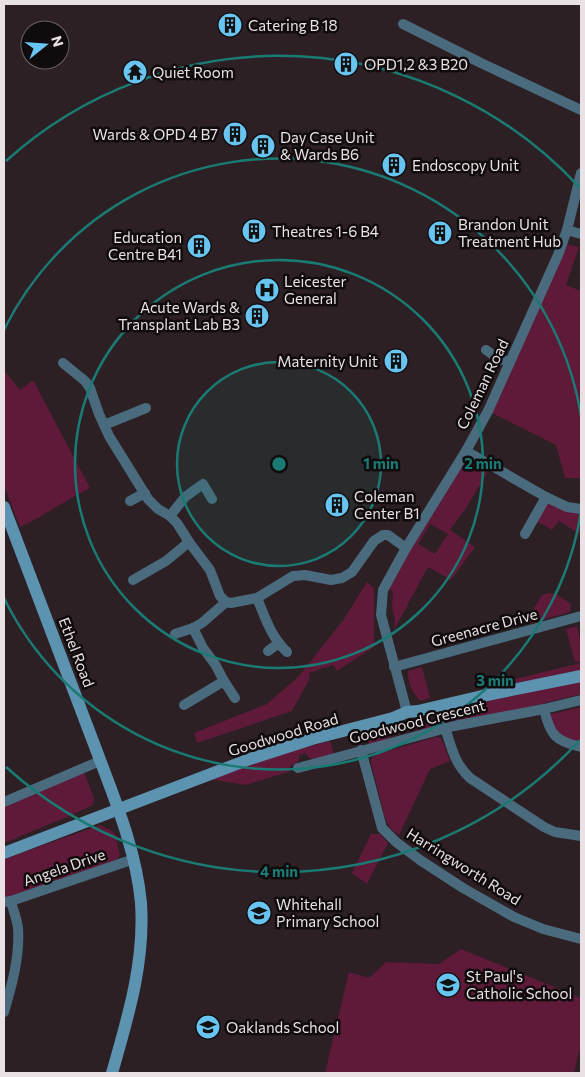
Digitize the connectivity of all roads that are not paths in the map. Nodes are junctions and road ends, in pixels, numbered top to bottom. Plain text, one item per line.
1 (403, 24) dead end
2 (581, 110) edge
3 (581, 173) edge
4 (567, 230) junction
5 (581, 234) edge
6 (486, 350) dead end
7 (510, 362) junction
8 (63, 363) dead end
9 (146, 408) dead end
10 (104, 426) junction
11 (466, 451) junction
12 (145, 493) junction
13 (546, 497) junction
14 (212, 499) dead end
15 (130, 500) dead end
16 (4, 507) edge
17 (581, 509) edge
18 (170, 516) junction
19 (525, 534) dead end
20 (189, 542) junction
21 (406, 548) junction
22 (133, 580) dead end
23 (257, 598) junction
24 (226, 602) junction
25 (581, 616) edge
26 (193, 628) junction
27 (175, 634) dead end
28 (279, 643) junction
29 (268, 651) dead end
30 (287, 652) dead end
31 (394, 667) junction
32 (581, 676) edge
33 (224, 681) junction
34 (235, 698) dead end
35 (581, 700) edge
36 (184, 705) dead end
37 (544, 709) junction
38 (407, 712) junction
39 (445, 728) junction
40 (581, 747) edge
41 (361, 750) junction
42 (100, 761) junction
43 (298, 768) dead end
44 (4, 802) edge
45 (118, 809) junction
46 (581, 836) edge
47 (4, 852) edge
48 (134, 858) junction
49 (7, 902) edge
50 (581, 939) edge
51 (4, 1012) edge
52 (112, 1073) edge

1 - 2 street
3 - 4 street, Coleman Road
4 - 5 street
4 - 7 street, Coleman Road
6 - 7 street
7 - 11 street, Coleman Road
8 - 10 street
9 - 10 street
10 - 12 street
11 - 13 street
11 - 21 street, Coleman Road
12 - 15 street
12 - 18 street
13 - 17 street
13 - 19 street
14 - 18 street
16 - 42 street, Ethel Road
18 - 20 street
20 - 22 street
20 - 24 street
21 - 23 street
21 - 31 street, Coleman Road
23 - 24 street
23 - 28 street
24 - 26 street
25 - 31 street, Greenacre Drive
26 - 27 street
26 - 33 street
28 - 29 street
28 - 30 street
31 - 38 street, Coleman Road
32 - 38 street, Goodwood Road
33 - 34 street
33 - 36 street
35 - 37 street, Goodwood Crescent
37 - 39 street, Goodwood Crescent
37 - 40 street
38 - 45 street, Goodwood Road
39 - 41 street, Goodwood Crescent
39 - 46 street
41 - 43 street, Goodwood Crescent
41 - 50 street, Harringworth Road
42 - 44 street
42 - 45 street, Ethel Road
45 - 47 street, Goodwood Road
45 - 48 street, Ethel Road
48 - 49 street, Angela Drive
48 - 52 street, Ethel Road
49 - 51 street

